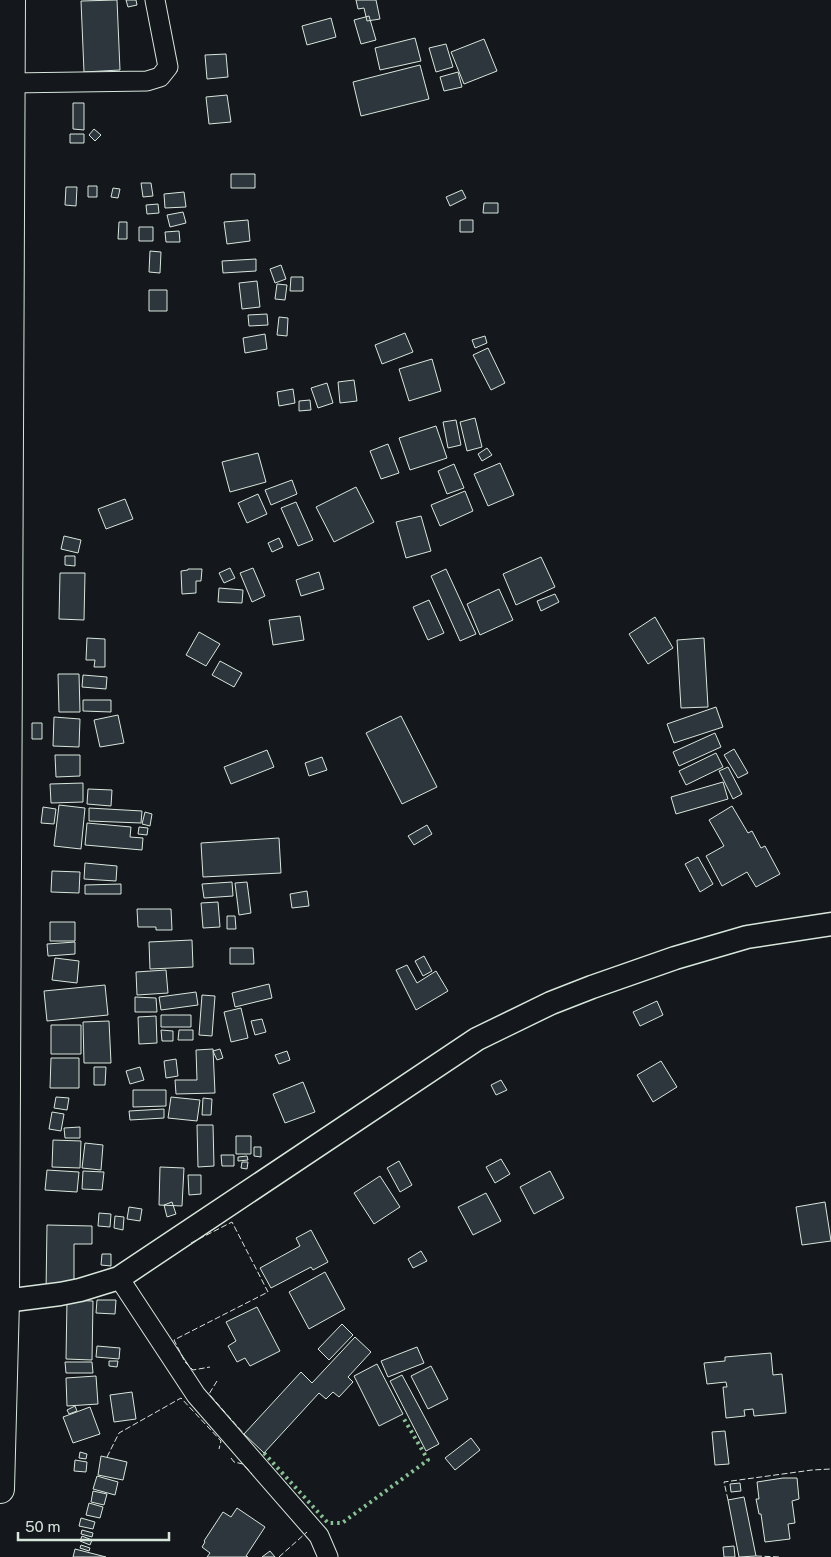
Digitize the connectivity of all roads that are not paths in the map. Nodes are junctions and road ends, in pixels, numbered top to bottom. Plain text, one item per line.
1 (11, 0) edge
2 (155, 0) edge
3 (11, 83) junction
4 (831, 924) edge
5 (831, 932) edge
6 (2, 1270) edge
7 (119, 1278) junction
8 (5, 1301) junction
9 (0, 1489) edge
10 (328, 1557) edge

1 - 3 main road
2 - 3 street
3 - 6 main road
4 - 5 street
4 - 7 street
6 - 8 main road
7 - 8 street
7 - 10 street
8 - 9 main road

